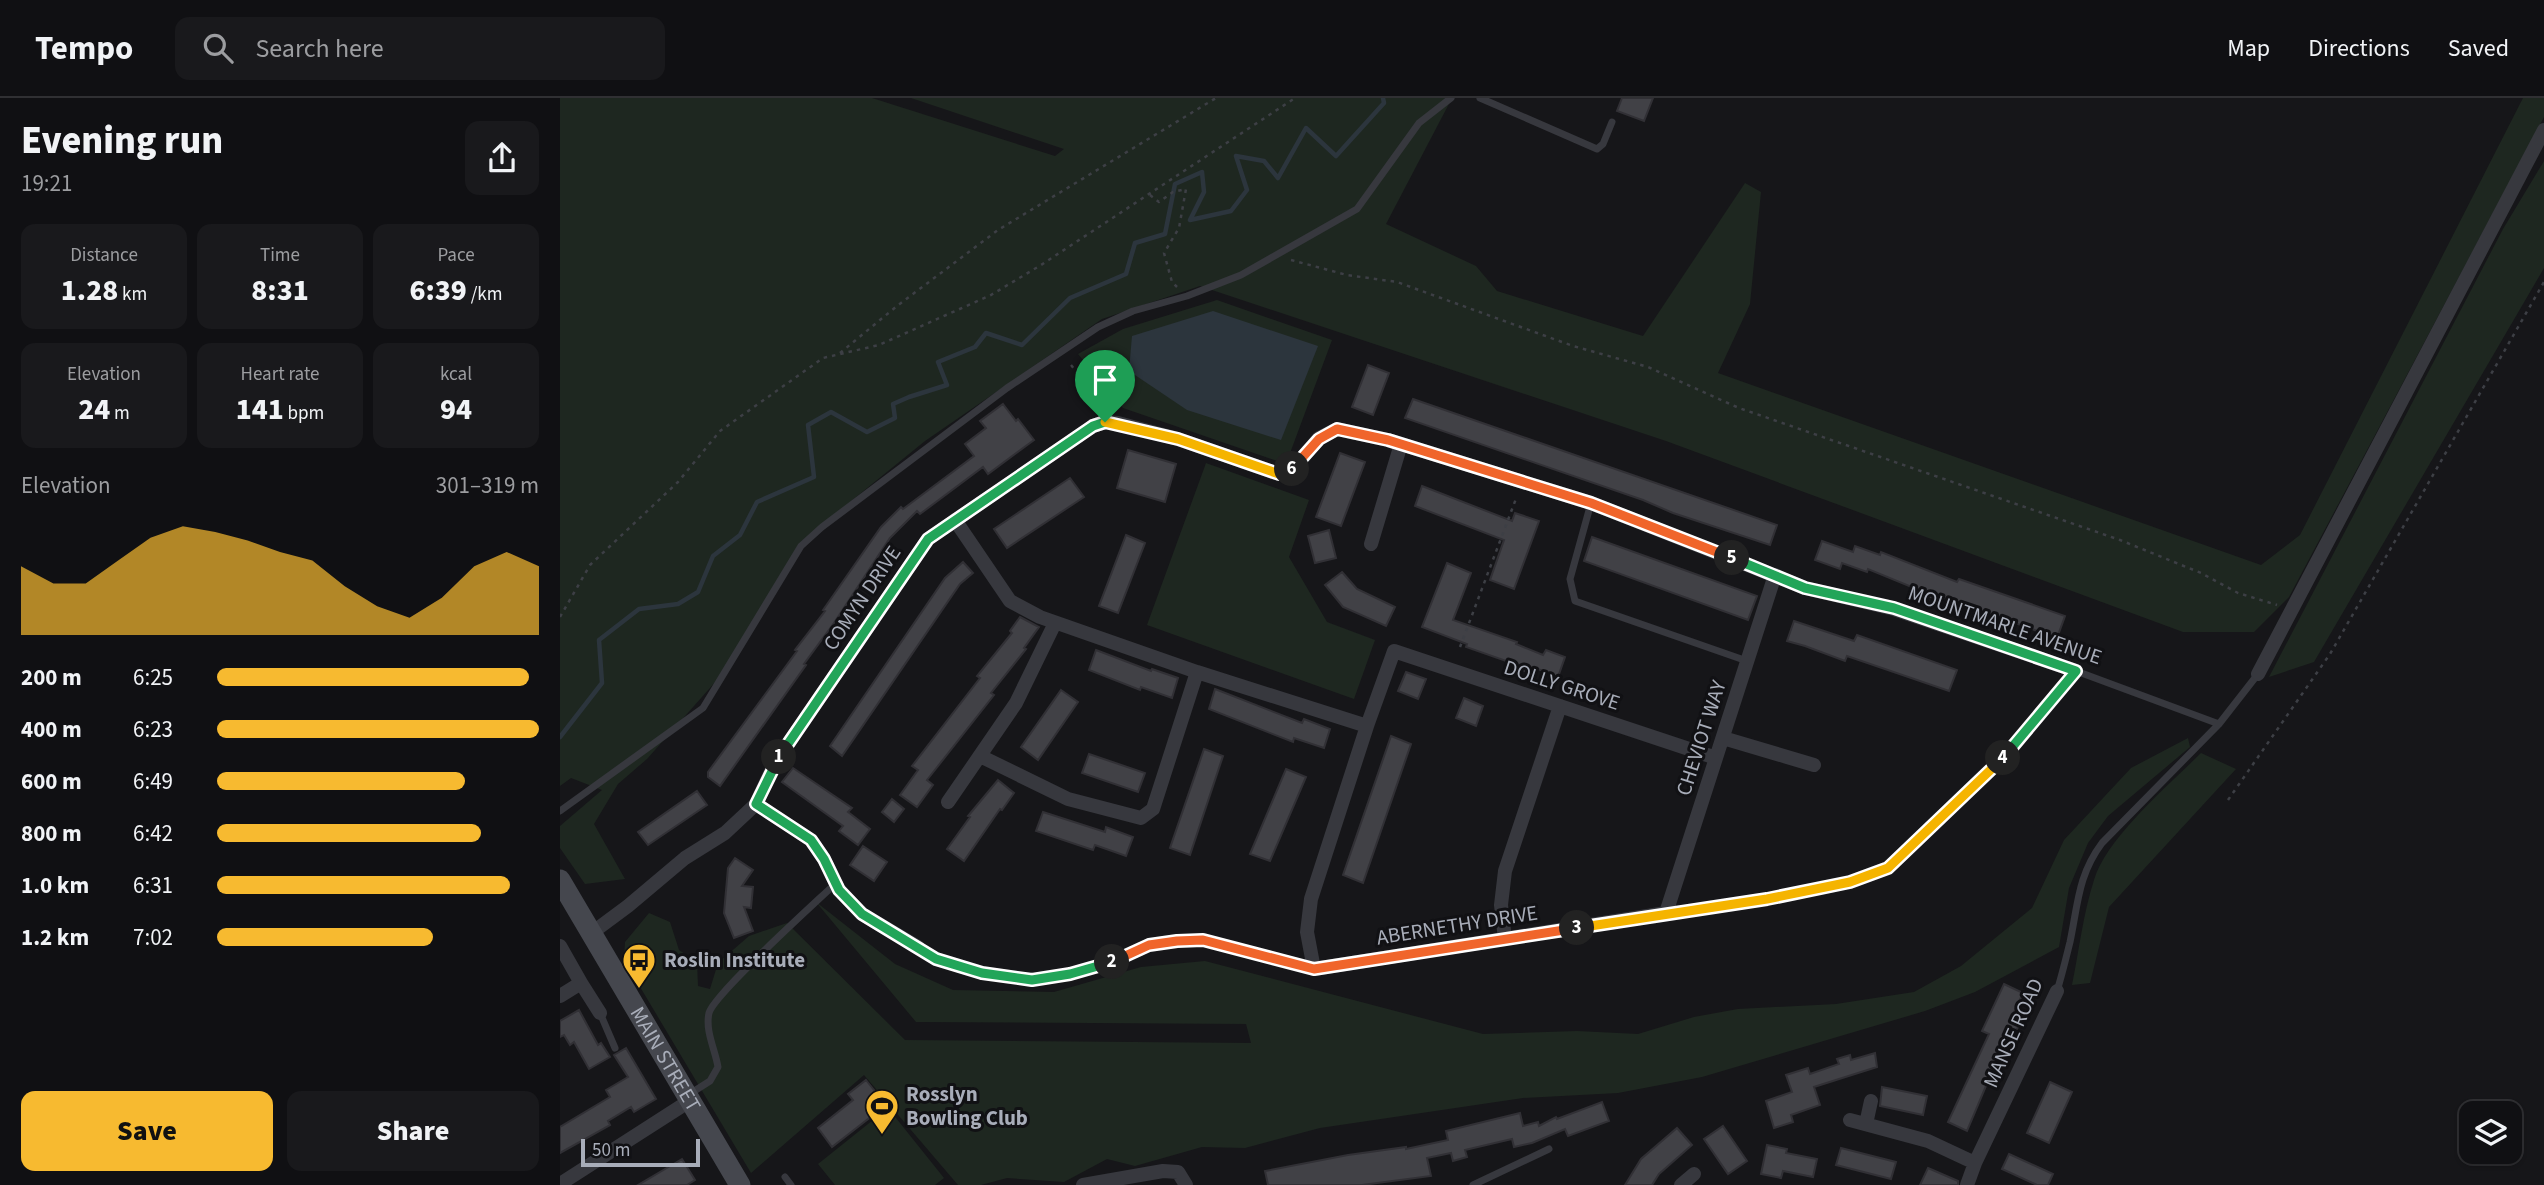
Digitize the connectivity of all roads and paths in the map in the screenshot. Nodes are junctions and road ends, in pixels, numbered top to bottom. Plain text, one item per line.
1 (1216, 98) edge
2 (1296, 98) edge
3 (1451, 98) edge
4 (1480, 98) edge
5 (1612, 122) dead end
6 (2544, 130) edge
7 (1149, 194) junction
8 (1273, 256) junction
9 (2544, 282) edge
10 (1187, 296) junction
11 (838, 354) junction
12 (1071, 365) dead end
13 (1118, 423) junction
14 (1401, 444) junction
15 (1279, 474) joint
16 (1523, 482) junction
17 (1591, 503) junction
18 (955, 520) junction
19 (1371, 544) dead end
20 (1775, 575) junction
21 (2294, 610) junction
22 (560, 617) edge
23 (1055, 622) junction
24 (1460, 647) dead end
25 (1747, 661) junction
26 (2076, 671) junction
27 (1197, 672) junction
28 (2258, 674) joint
29 (1560, 706) junction
30 (2219, 724) junction
31 (1367, 726) junction
32 (1723, 738) junction
33 (980, 756) junction
34 (1716, 758) junction
35 (1814, 765) dead end
36 (2228, 800) dead end
37 (948, 802) dead end
38 (756, 804) junction
39 (560, 811) edge
40 (560, 880) edge
41 (835, 884) junction
42 (1666, 914) junction
43 (593, 932) junction
44 (1505, 939) junction
45 (560, 946) edge
46 (918, 947) joint
47 (1314, 969) junction
48 (581, 983) junction
49 (2057, 991) joint
50 (560, 996) edge
51 (600, 1013) joint
52 (615, 1048) dead end
53 (689, 1098) junction
54 (1871, 1101) dead end
55 (1850, 1120) dead end
56 (1866, 1124) junction
57 (1549, 1149) dead end
58 (1975, 1163) junction
59 (1694, 1174) dead end
60 (785, 1177) dead end
61 (560, 1184) edge
62 (740, 1185) edge
63 (791, 1185) edge
64 (1083, 1185) edge
65 (1186, 1185) edge
66 (1473, 1185) edge
67 (1681, 1185) edge
68 (1967, 1185) edge

1 - 11 path
2 - 7 path
3 - 8 lane
4 - 5 lane
6 - 21 street
7 - 10 path
7 - 11 path
8 - 10 lane
8 - 21 path
9 - 36 path
10 - 39 lane
11 - 22 path
12 - 13 path
13 - 15 street, COMYN DRIVE
13 - 18 street, COMYN DRIVE
14 - 15 street, MOUNTMARLE AVENUE
14 - 16 street, MOUNTMARLE AVENUE
14 - 19 street
16 - 17 street, MOUNTMARLE AVENUE
16 - 24 path
17 - 20 street, MOUNTMARLE AVENUE
17 - 25 lane
18 - 23 street
18 - 38 street, COMYN DRIVE
20 - 25 street, CHEVIOT WAY
20 - 26 street, MOUNTMARLE AVENUE
21 - 28 street
23 - 27 street
23 - 33 street
25 - 32 street, CHEVIOT WAY
26 - 30 lane, MOUNTMARLE AVENUE
26 - 42 lane, ABERNETHY DRIVE
27 - 31 street
27 - 33 street
28 - 30 lane, MANSE ROAD
29 - 31 street, DOLLY GROVE
29 - 34 street, DOLLY GROVE
29 - 44 street
30 - 49 lane, MANSE ROAD
31 - 47 street
32 - 34 street, CHEVIOT WAY
32 - 35 street
33 - 37 street
34 - 42 street, CHEVIOT WAY
38 - 41 street, ABERNETHY DRIVE
38 - 43 street, COMYN DRIVE
40 - 43 main road, MAIN STREET
41 - 46 street, ABERNETHY DRIVE
41 - 53 lane
42 - 44 street, ABERNETHY DRIVE
43 - 53 main road, MAIN STREET
44 - 47 street, ABERNETHY DRIVE
45 - 48 street
46 - 47 lane, ABERNETHY DRIVE
48 - 50 street
48 - 51 street
49 - 58 street, MANSE ROAD
51 - 52 lane
53 - 61 street
53 - 62 main road, MAIN STREET
54 - 56 street
55 - 56 street
56 - 58 street
57 - 66 lane
58 - 68 street, MANSE ROAD
59 - 67 street
60 - 63 lane
64 - 65 street

